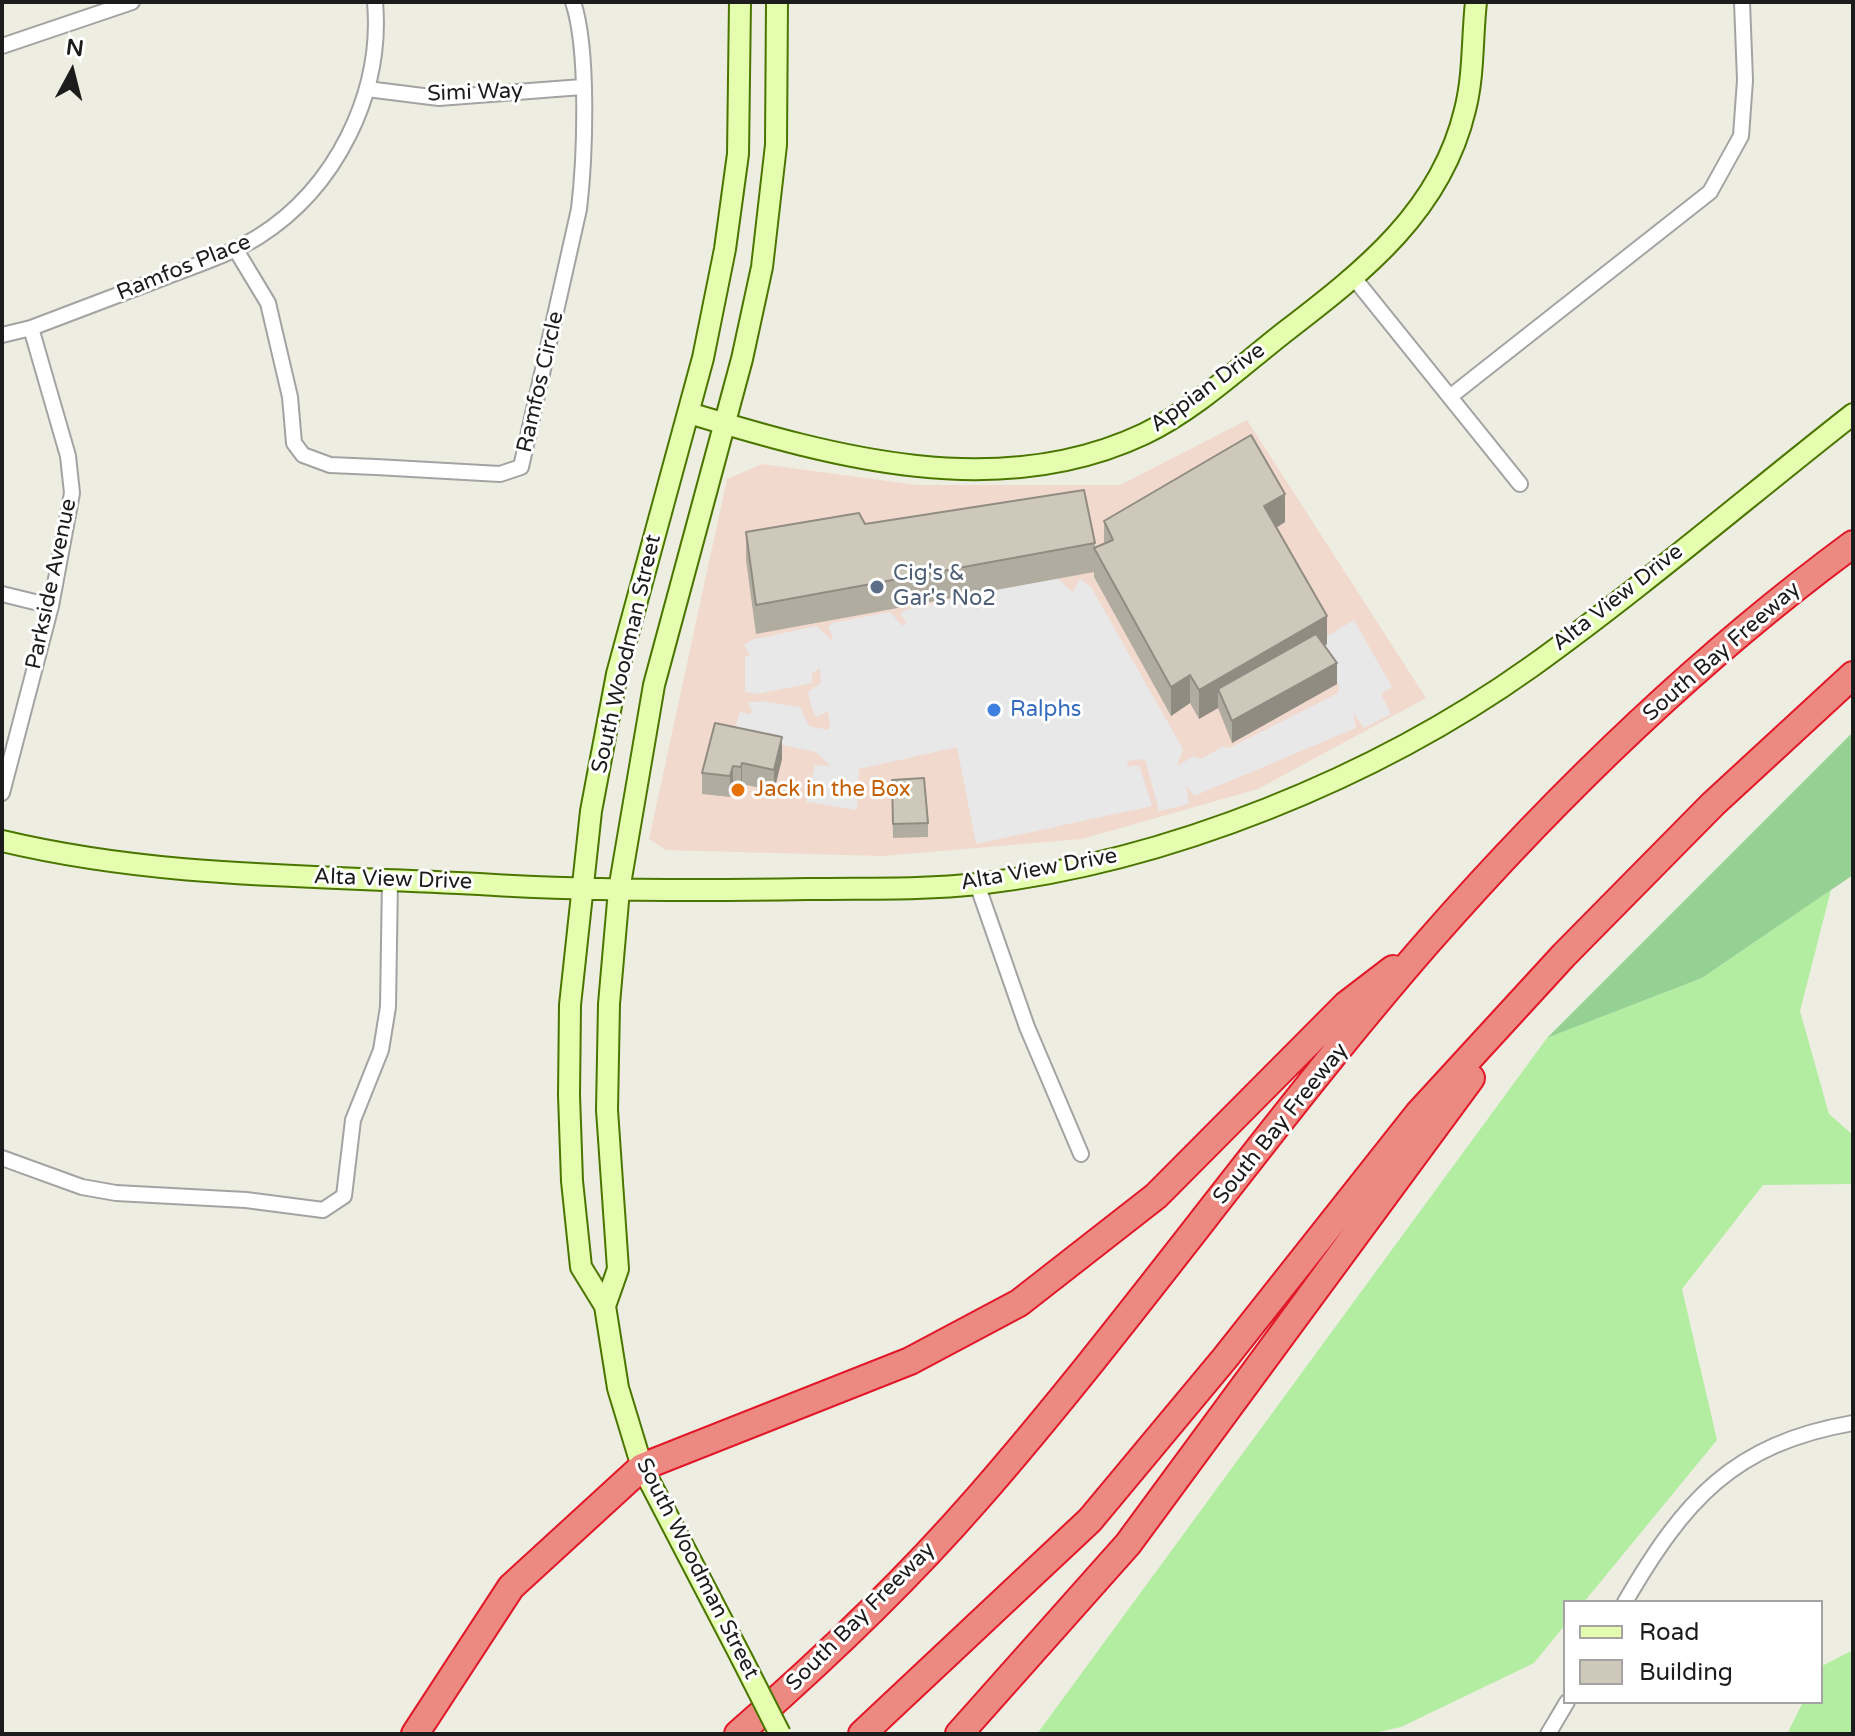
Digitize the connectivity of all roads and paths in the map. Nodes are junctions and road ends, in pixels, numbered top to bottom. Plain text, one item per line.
1 (132, 2) edge
2 (375, 2) edge
3 (573, 2) edge
4 (740, 2) edge
5 (777, 2) edge
6 (1476, 2) edge
7 (1742, 2) edge
8 (2, 46) edge
9 (582, 87) junction
10 (367, 89) junction
11 (236, 250) junction
12 (1354, 278) junction
13 (31, 328) junction
14 (2, 335) edge
15 (1451, 396) junction
16 (689, 413) junction
17 (1853, 414) edge
18 (724, 424) junction
19 (1520, 484) dead end
20 (1853, 544) edge
21 (2, 594) edge
22 (51, 606) junction
23 (1853, 675) edge
24 (2, 793) edge
25 (2, 841) edge
26 (390, 879) junction
27 (977, 884) junction
28 (581, 889) junction
29 (619, 890) junction
30 (1428, 942) junction
31 (1564, 955) junction
32 (1081, 1154) dead end
33 (2, 1158) edge
34 (605, 1306) junction
35 (1853, 1423) edge
36 (642, 1467) junction
37 (1626, 1600) edge
38 (1566, 1704) edge
39 (415, 1734) edge
40 (738, 1734) edge
41 (780, 1734) edge
42 (862, 1734) edge
43 (959, 1734) edge
44 (1548, 1734) edge

1 - 8 street
2 - 10 street, Ramfos Place
3 - 9 street, Ramfos Circle
4 - 16 main road, South Woodman Street
5 - 18 main road, South Woodman Street
6 - 12 main road, Appian Drive
7 - 15 street
9 - 10 street, Simi Way
9 - 11 street, Ramfos Circle
10 - 11 street, Ramfos Place
11 - 13 street, Ramfos Place
12 - 15 street
12 - 18 main road, Appian Drive
13 - 14 street, Ramfos Place
13 - 22 street, Parkside Avenue
15 - 19 street
16 - 18 main road, Appian Drive
16 - 28 main road, South Woodman Street
17 - 27 main road, Alta View Drive
18 - 29 main road, South Woodman Street
20 - 30 highway, South Bay Freeway
21 - 22 street
22 - 24 street, Parkside Avenue
23 - 31 highway
25 - 26 main road, Alta View Drive
26 - 28 main road, Alta View Drive
26 - 33 street
27 - 29 main road, Alta View Drive
27 - 32 street
28 - 29 main road, Alta View Drive
28 - 34 main road, South Woodman Street
29 - 34 main road, South Woodman Street
30 - 36 highway
30 - 40 highway, South Bay Freeway
31 - 42 highway
31 - 43 highway
34 - 36 main road, South Woodman Street
35 - 37 street
36 - 39 highway
36 - 41 main road, South Woodman Street, bridge
38 - 44 street

